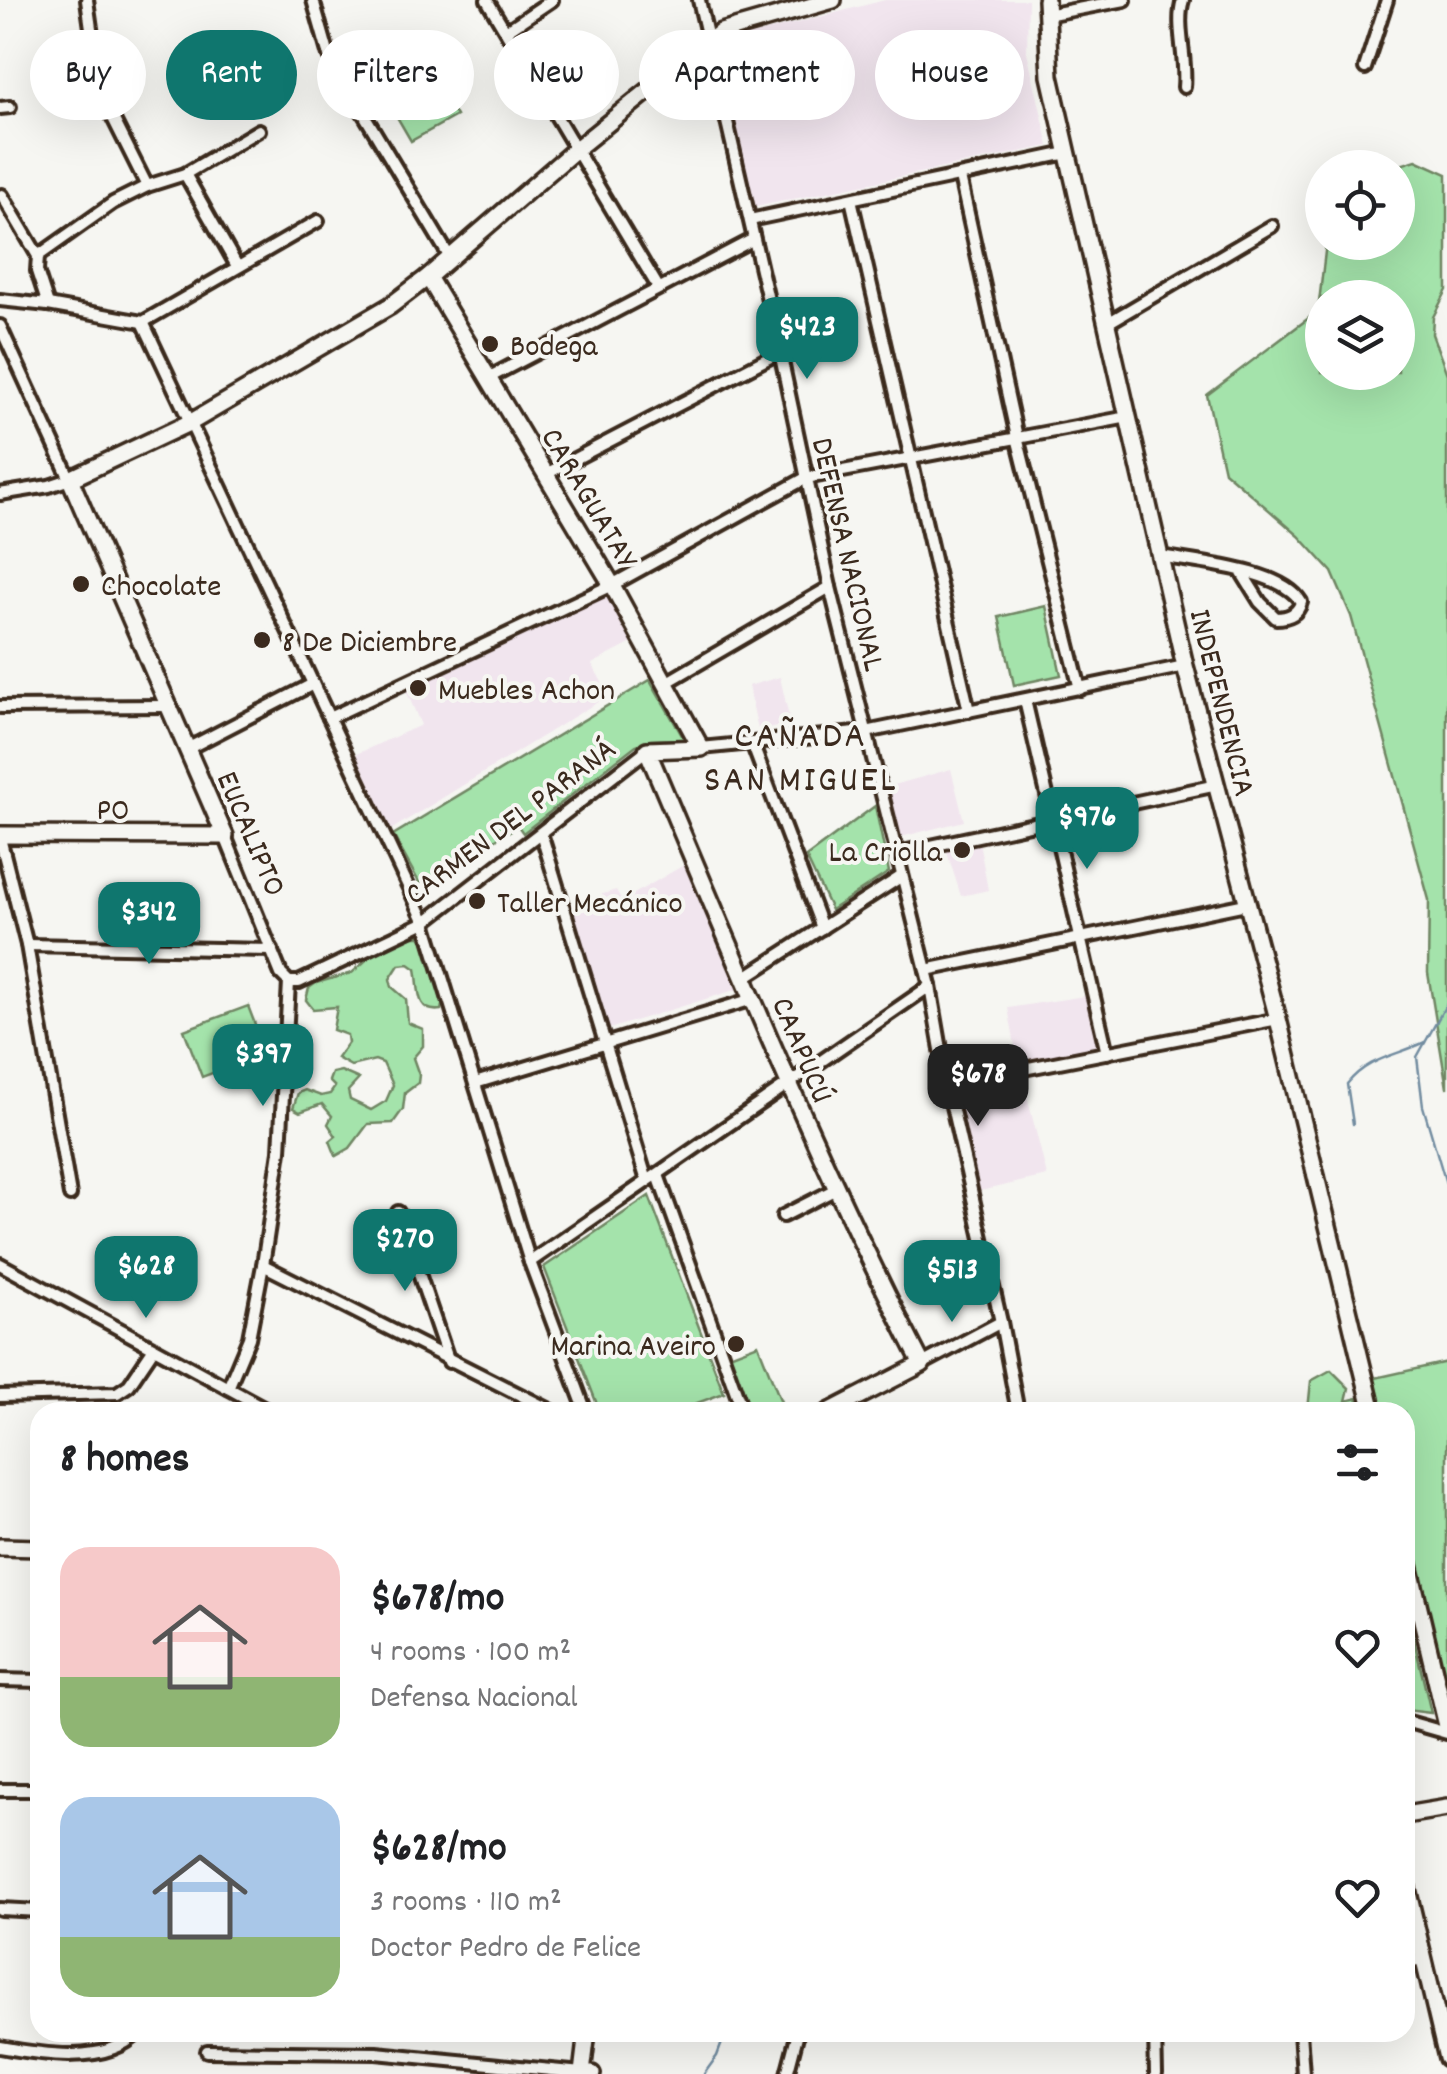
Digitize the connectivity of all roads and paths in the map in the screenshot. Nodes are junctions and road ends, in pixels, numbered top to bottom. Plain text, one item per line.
1 (87, 0) edge
2 (313, 0) edge
3 (486, 0) edge
4 (552, 0) edge
5 (699, 0) edge
6 (832, 0) edge
7 (1125, 0) edge
8 (1183, 0) edge
9 (1387, 0) edge
10 (1046, 8) edge
11 (505, 30) edge
12 (507, 30) edge
13 (706, 30) edge
14 (727, 30) edge
15 (1365, 68) dead end
16 (1184, 86) dead end
17 (639, 97) edge
18 (559, 120) edge
19 (727, 120) edge
20 (259, 130) dead end
21 (576, 148) junction
22 (1067, 153) junction
23 (186, 174) junction
24 (960, 177) junction
25 (147, 186) junction
26 (2, 195) edge
27 (852, 199) junction
28 (750, 220) junction
29 (318, 221) dead end
30 (1272, 226) dead end
31 (752, 240) junction
32 (38, 256) junction
33 (449, 256) junction
34 (236, 266) junction
35 (428, 277) junction
36 (658, 288) junction
37 (0, 300) edge
38 (48, 304) junction
39 (143, 322) junction
40 (1106, 324) junction
41 (0, 326) edge
42 (780, 352) junction
43 (488, 378) junction
44 (1128, 417) junction
45 (192, 421) junction
46 (1017, 438) junction
47 (912, 457) junction
48 (546, 474) junction
49 (806, 478) junction
50 (70, 479) junction
51 (0, 494) edge
52 (1160, 556) junction
53 (1242, 572) junction
54 (612, 585) junction
55 (830, 587) junction
56 (1185, 666) junction
57 (313, 684) junction
58 (664, 684) junction
59 (1080, 689) junction
60 (1025, 700) junction
61 (168, 706) junction
62 (0, 707) edge
63 (969, 710) junction
64 (329, 718) junction
65 (866, 732) junction
66 (752, 743) junction
67 (701, 748) junction
68 (187, 750) junction
69 (647, 750) junction
70 (1217, 785) junction
71 (1054, 820) junction
72 (541, 833) junction
73 (0, 836) edge
74 (225, 836) junction
75 (898, 853) junction
76 (902, 876) junction
77 (1246, 904) junction
78 (425, 922) junction
79 (822, 928) junction
80 (1082, 940) junction
81 (28, 944) junction
82 (272, 950) junction
83 (926, 970) junction
84 (744, 978) junction
85 (289, 982) junction
86 (930, 986) junction
87 (753, 999) junction
88 (1278, 1019) junction
89 (605, 1046) junction
90 (1107, 1054) junction
91 (475, 1084) junction
92 (788, 1084) junction
93 (947, 1084) junction
94 (658, 1175) junction
95 (647, 1181) junction
96 (836, 1190) junction
97 (70, 1195) dead end
98 (398, 1212) dead end
99 (782, 1216) dead end
100 (530, 1262) junction
101 (0, 1264) edge
102 (262, 1265) junction
103 (1002, 1322) junction
104 (154, 1348) junction
105 (449, 1362) junction
106 (922, 1364) junction
107 (228, 1388) junction
108 (0, 1396) edge
109 (254, 1402) edge
110 (533, 1402) edge
111 (582, 1402) edge
112 (739, 1402) edge
113 (854, 1402) edge
114 (1016, 1402) edge
115 (1371, 1402) edge
116 (0, 1548) edge
117 (30, 1548) edge
118 (1415, 1591) edge
119 (0, 1680) edge
120 (30, 1681) edge
121 (1415, 1723) edge
122 (1447, 1730) edge
123 (0, 1790) edge
124 (30, 1790) edge
125 (1447, 1808) edge
126 (1415, 1813) edge
127 (0, 1909) edge
128 (30, 1910) edge
129 (1415, 1922) edge
130 (1424, 1960) junction
131 (1415, 1961) edge
132 (120, 2042) edge
133 (586, 2042) edge
134 (795, 2042) edge
135 (1155, 2042) edge
136 (1301, 2042) edge
137 (0, 2046) edge
138 (208, 2051) dead end
139 (1447, 2058) edge
140 (582, 2073) edge
141 (592, 2074) edge
142 (787, 2074) edge
143 (1156, 2074) edge
144 (1303, 2074) edge

1 - 25 street
2 - 33 street
3 - 11 street
4 - 12 street
5 - 13 street, DEFENSA NACIONAL
6 - 14 street
7 - 10 street
8 - 16 street
9 - 15 street
10 - 22 street, INDEPENDENCIA
17 - 21 street
18 - 21 street
19 - 28 street, DEFENSA NACIONAL
20 - 23 street
21 - 33 street
21 - 36 street
22 - 24 street
22 - 40 street, INDEPENDENCIA
23 - 25 street
23 - 34 street
24 - 27 street
24 - 46 street
25 - 32 street
26 - 32 street
27 - 28 street
27 - 47 street
28 - 31 street, DEFENSA NACIONAL
29 - 34 street
30 - 40 street
31 - 36 street
31 - 42 street, DEFENSA NACIONAL
32 - 38 street
33 - 35 street
34 - 39 street
35 - 43 street, CARAGUATAY
35 - 45 street
36 - 43 street
37 - 38 street
38 - 39 street
39 - 45 street
40 - 44 street, INDEPENDENCIA
41 - 50 street, EUCALIPTO
42 - 48 street
42 - 49 street, DEFENSA NACIONAL
43 - 48 street, CARAGUATAY
44 - 46 street
44 - 52 street, INDEPENDENCIA
45 - 50 street
45 - 57 street
46 - 47 street
46 - 59 street
47 - 49 street
47 - 63 street
48 - 54 street, CARAGUATAY
49 - 54 street
49 - 55 street, DEFENSA NACIONAL
50 - 51 street
50 - 61 street, EUCALIPTO
52 - 53 street
52 - 56 street, INDEPENDENCIA
53 - 53 street
54 - 58 street, CARAGUATAY
54 - 64 street
55 - 58 street
55 - 65 street, DEFENSA NACIONAL
56 - 59 street, CARMEN DEL PARANÁ
56 - 70 street, INDEPENDENCIA
57 - 64 street
57 - 68 street
58 - 67 street, CARAGUATAY
59 - 60 street, CARMEN DEL PARANÁ
60 - 63 street, CARMEN DEL PARANÁ
60 - 71 street
61 - 62 street
61 - 68 street, EUCALIPTO
63 - 65 street, CARMEN DEL PARANÁ
64 - 78 street
65 - 66 street, CARMEN DEL PARANÁ
65 - 75 street, DEFENSA NACIONAL
66 - 67 street, CARMEN DEL PARANÁ
66 - 79 street
67 - 69 street, CARMEN DEL PARANÁ
68 - 74 street, EUCALIPTO
69 - 72 street, CARMEN DEL PARANÁ
69 - 84 street, CAAPUCÚ
70 - 71 street
70 - 77 street, INDEPENDENCIA
71 - 75 street
71 - 80 street
72 - 78 street, CARMEN DEL PARANÁ
72 - 89 street
73 - 74 street, PO
73 - 81 street
74 - 82 street, EUCALIPTO
75 - 76 street, DEFENSA NACIONAL
76 - 79 street
76 - 83 street, DEFENSA NACIONAL
77 - 80 street
77 - 88 street, INDEPENDENCIA
78 - 85 street, CARMEN DEL PARANÁ
78 - 91 street
79 - 84 street
80 - 83 street
80 - 90 street
81 - 82 street
81 - 97 street
82 - 85 street, EUCALIPTO
83 - 86 street, DEFENSA NACIONAL
84 - 87 street, CAAPUCÚ
85 - 102 street
86 - 92 street
86 - 93 street, DEFENSA NACIONAL
87 - 89 street
87 - 92 street, CAAPUCÚ
88 - 90 street
88 - 115 street, INDEPENDENCIA
89 - 91 street
89 - 95 street
90 - 93 street
91 - 100 street
92 - 94 street
92 - 96 street, CAAPUCÚ
93 - 103 street, DEFENSA NACIONAL
94 - 95 street
94 - 112 street
95 - 100 street
96 - 99 street
96 - 106 street, CAAPUCÚ
98 - 105 street
100 - 111 street
101 - 104 street
102 - 105 street
102 - 107 street
103 - 106 street
103 - 114 street, DEFENSA NACIONAL
104 - 107 street
104 - 108 street
105 - 110 street
106 - 113 street
107 - 109 street
116 - 117 street
118 - 122 street
119 - 120 street
121 - 122 street
123 - 124 street
125 - 126 street
127 - 128 street
129 - 130 street
130 - 131 street
130 - 139 street
132 - 137 street
133 - 140 street
134 - 142 street
135 - 143 street
136 - 144 street
138 - 140 street
140 - 141 street

